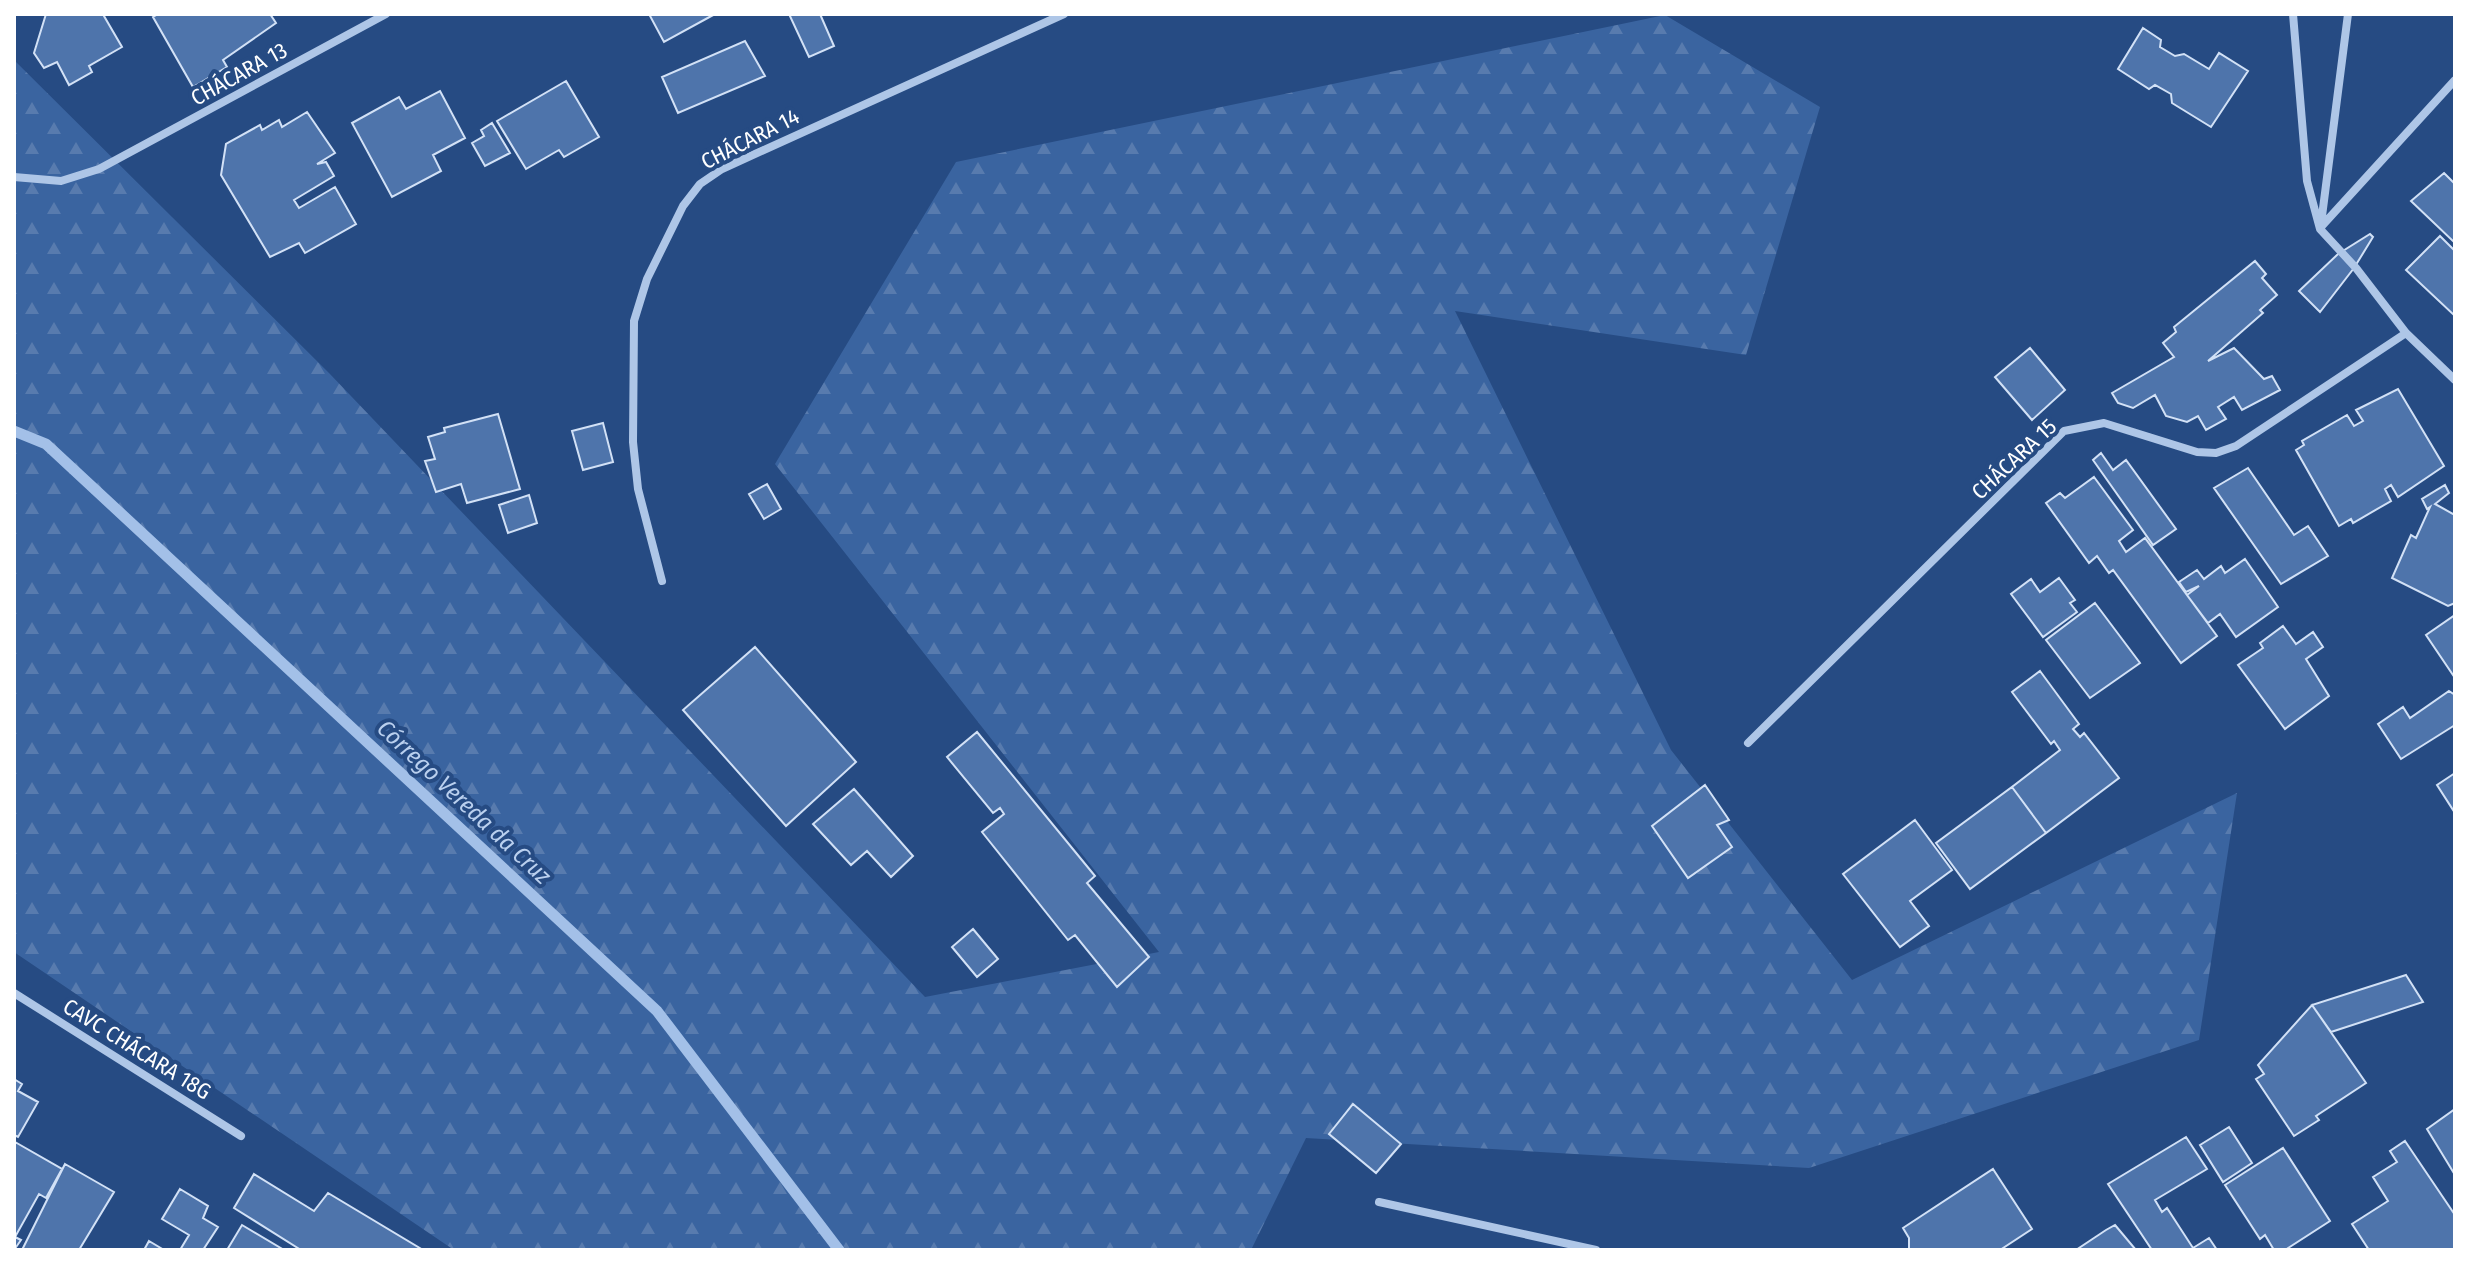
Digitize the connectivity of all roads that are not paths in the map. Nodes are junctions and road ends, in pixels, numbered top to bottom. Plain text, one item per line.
1 (386, 14) edge
2 (1064, 14) edge
3 (2293, 14) edge
4 (2348, 14) edge
5 (2455, 80) edge
6 (14, 177) edge
7 (2320, 229) junction
8 (2406, 333) junction
9 (2455, 380) edge
10 (662, 581) dead end
11 (1748, 743) dead end
12 (14, 993) edge
13 (241, 1136) dead end
14 (1379, 1202) dead end
15 (1596, 1250) edge

1 - 6 street, CHÁCARA 13
2 - 10 street, CHÁCARA 14
3 - 7 street
4 - 7 street
5 - 7 street
7 - 8 street
8 - 9 street
8 - 11 street, CHÁCARA 15
12 - 13 street, CAVC CHÁCARA 18G
14 - 15 street

